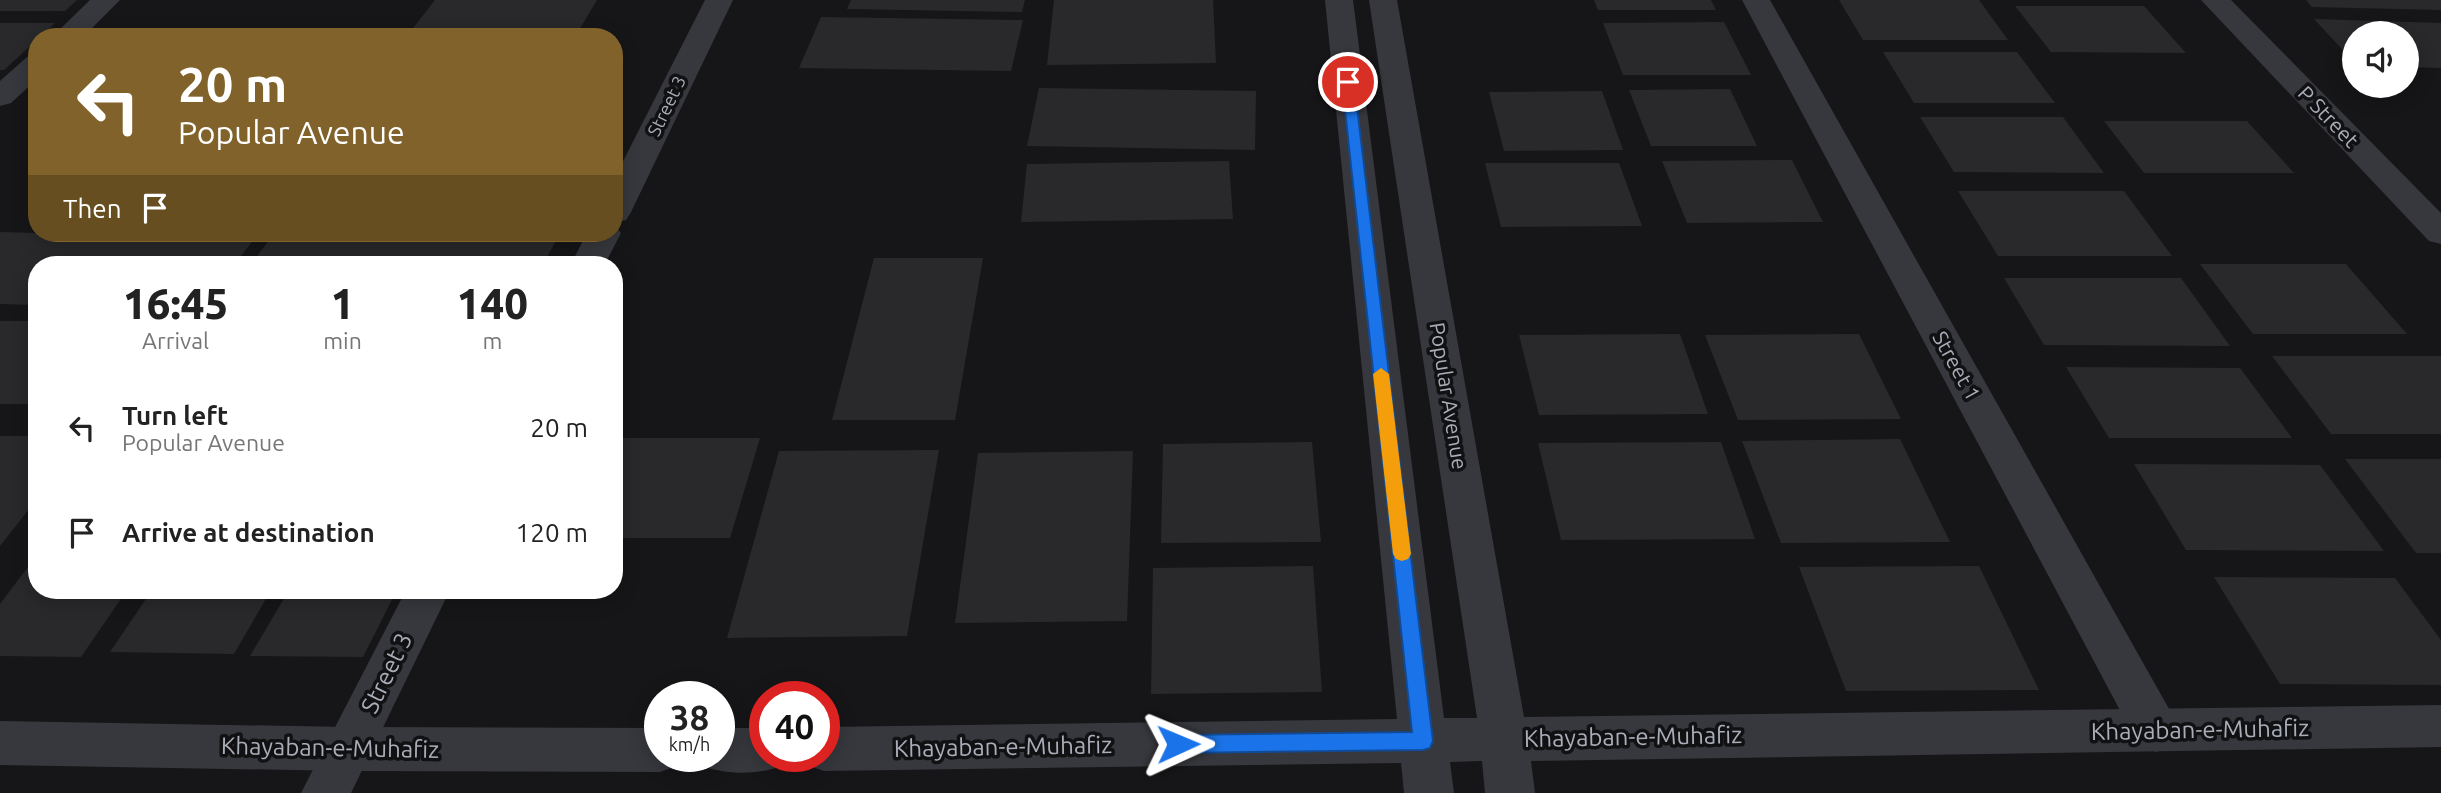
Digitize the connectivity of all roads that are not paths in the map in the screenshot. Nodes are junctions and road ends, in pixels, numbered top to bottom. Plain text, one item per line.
1 (106, 0) edge
2 (719, 0) edge
3 (1339, 0) edge
4 (1383, 0) edge
5 (1756, 0) edge
6 (2215, 0) edge
7 (76, 28) edge
8 (28, 72) edge
9 (0, 97) edge
10 (623, 194) edge
11 (2441, 233) edge
12 (424, 599) edge
13 (2441, 726) edge
14 (2156, 731) junction
15 (1504, 739) junction
16 (1423, 741) junction
17 (0, 743) edge
18 (349, 749) junction
19 (840, 749) edge
20 (644, 750) edge
21 (326, 793) edge
22 (1429, 793) edge
23 (1510, 793) edge

1 - 7 street
2 - 10 street, Street 3
3 - 16 street
4 - 15 street, Popular Avenue
5 - 14 street, Street 1
6 - 11 street, P Street
8 - 9 street
12 - 18 street, Street 3
13 - 14 street, Khayaban-e-Muhafiz
14 - 15 street, Khayaban-e-Muhafiz
15 - 16 street, Khayaban-e-Muhafiz
15 - 23 street, Popular Avenue
16 - 19 street, Khayaban-e-Muhafiz
16 - 22 street
17 - 18 street, Khayaban-e-Muhafiz
18 - 20 street, Khayaban-e-Muhafiz
18 - 21 street, Street 3

